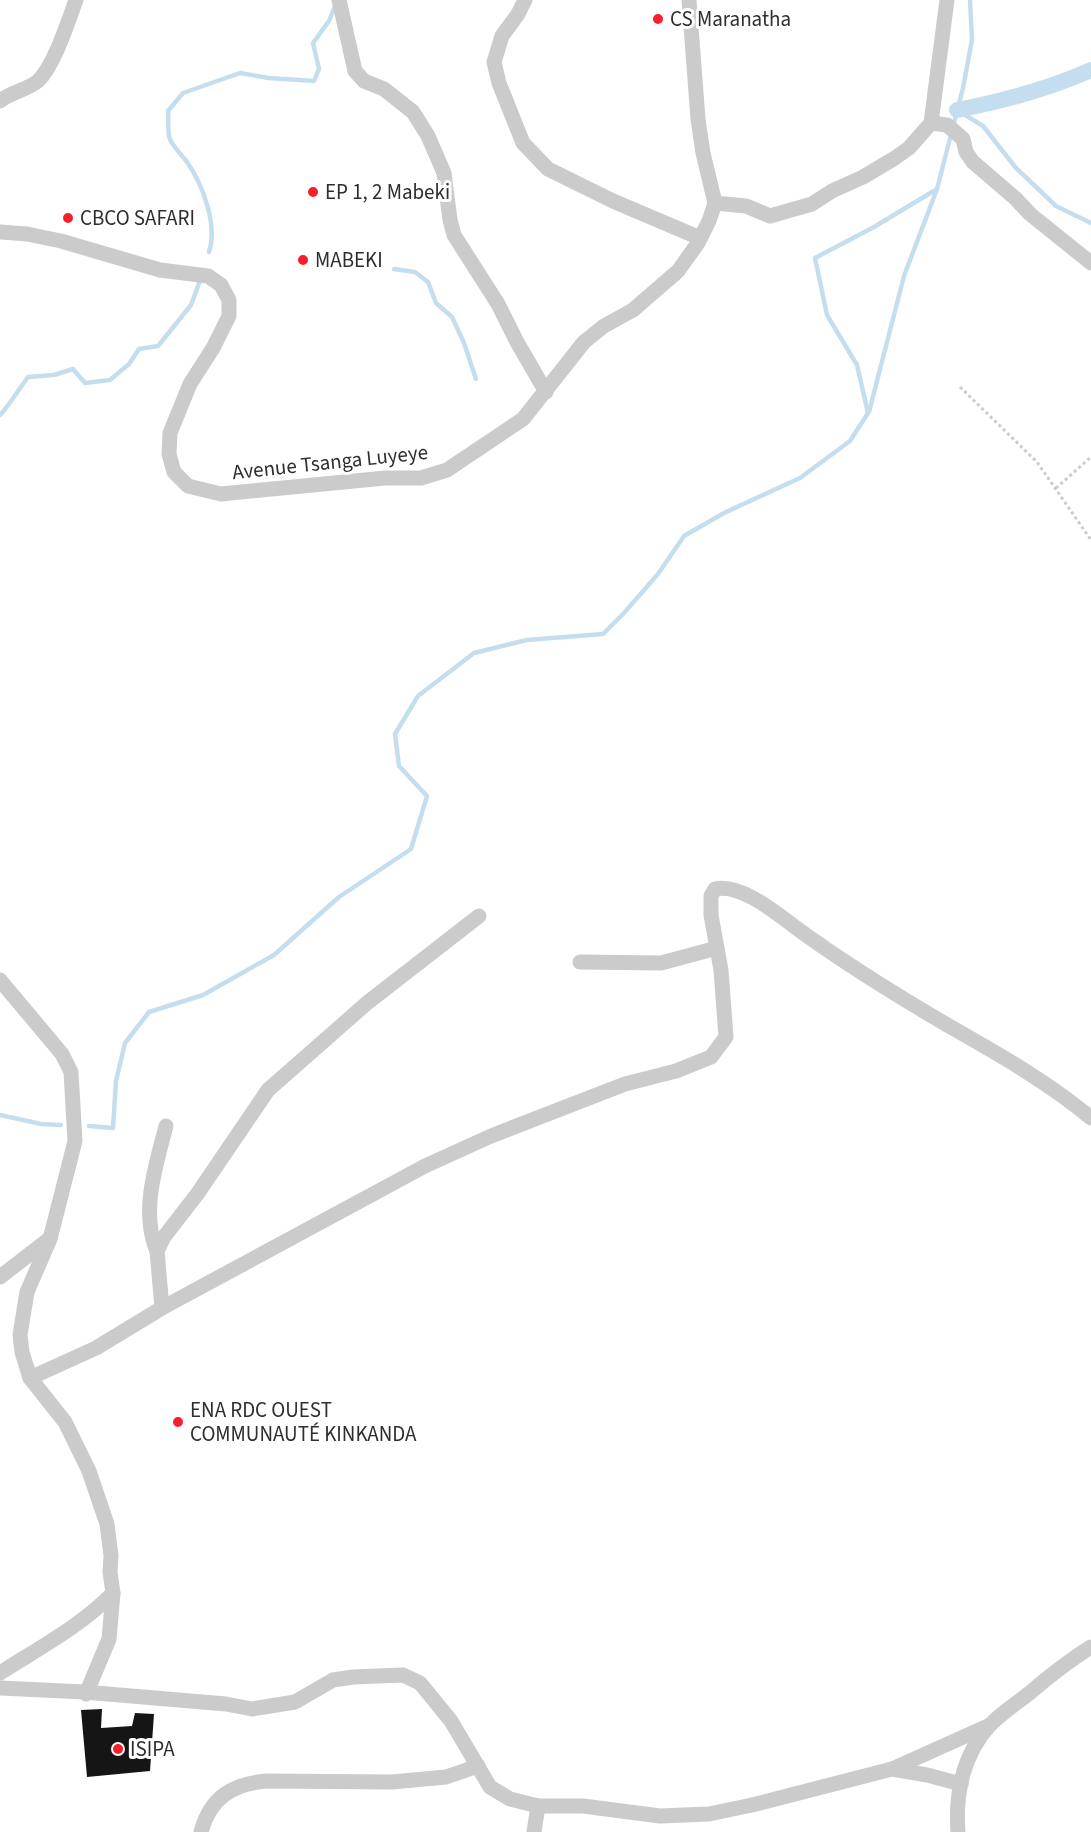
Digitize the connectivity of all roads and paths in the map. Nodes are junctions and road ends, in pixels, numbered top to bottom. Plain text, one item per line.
1 (76, 0) edge
2 (339, 0) edge
3 (525, 0) edge
4 (689, 0) edge
5 (947, 0) edge
6 (0, 100) edge
7 (931, 123) junction
8 (715, 203) junction
9 (0, 232) edge
10 (700, 238) junction
11 (1091, 263) edge
12 (960, 387) dead end
13 (546, 392) junction
14 (1091, 457) edge
15 (1056, 488) junction
16 (1091, 540) edge
17 (479, 916) dead end
18 (717, 948) junction
19 (580, 962) dead end
20 (0, 980) edge
21 (1091, 1118) edge
22 (166, 1126) dead end
23 (50, 1239) junction
24 (157, 1251) junction
25 (0, 1277) edge
26 (162, 1308) junction
27 (30, 1378) junction
28 (113, 1593) junction
29 (1091, 1647) edge
30 (0, 1673) edge
31 (0, 1688) edge
32 (86, 1694) junction
33 (990, 1725) junction
34 (478, 1766) junction
35 (892, 1769) junction
36 (961, 1784) junction
37 (538, 1806) junction
38 (201, 1832) edge
39 (534, 1832) edge
40 (958, 1832) edge

1 - 6 street
2 - 13 street
3 - 10 street
4 - 8 street
5 - 7 street
7 - 8 street
7 - 11 street
8 - 10 street, Avenue Tsanga Luyeye
9 - 13 street, Avenue Tsanga Luyeye
10 - 13 street, Avenue Tsanga Luyeye
12 - 15 path
14 - 15 path
15 - 16 path
17 - 24 street
18 - 19 street
18 - 21 street
18 - 26 street
20 - 23 street
22 - 24 street
23 - 25 street
23 - 27 street
24 - 26 street
26 - 27 street
27 - 28 street
28 - 30 street
28 - 32 street
29 - 33 street
31 - 32 street
32 - 34 street
33 - 35 street
33 - 36 street
34 - 37 street
34 - 38 street
35 - 36 street
35 - 37 street
36 - 40 street
37 - 39 street

